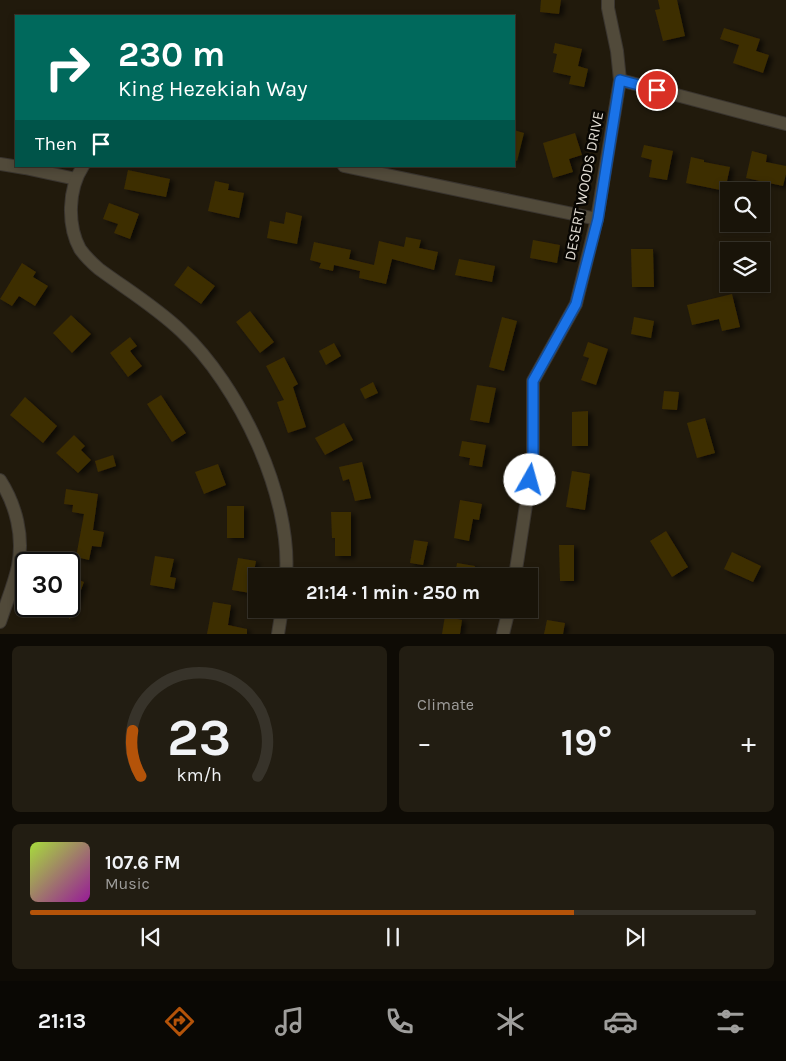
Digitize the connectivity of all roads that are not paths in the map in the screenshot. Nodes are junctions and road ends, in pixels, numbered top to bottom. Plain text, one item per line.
1 (608, 0) edge
2 (620, 80) junction
3 (786, 124) edge
4 (0, 164) edge
5 (15, 167) edge
6 (15, 167) edge
7 (82, 167) edge
8 (349, 167) edge
9 (76, 179) junction
10 (598, 219) junction
11 (0, 480) edge
12 (286, 568) edge
13 (516, 568) edge
14 (281, 618) edge
15 (507, 618) edge
16 (0, 622) edge
17 (278, 634) edge
18 (503, 634) edge

1 - 2 street, DESERT WOODS DRIVE
2 - 3 street
2 - 10 street, DESERT WOODS DRIVE
4 - 6 street
5 - 9 street
7 - 9 street
8 - 10 street
9 - 12 street
10 - 13 street, DESERT WOODS DRIVE
11 - 16 street
14 - 17 street
15 - 18 street

